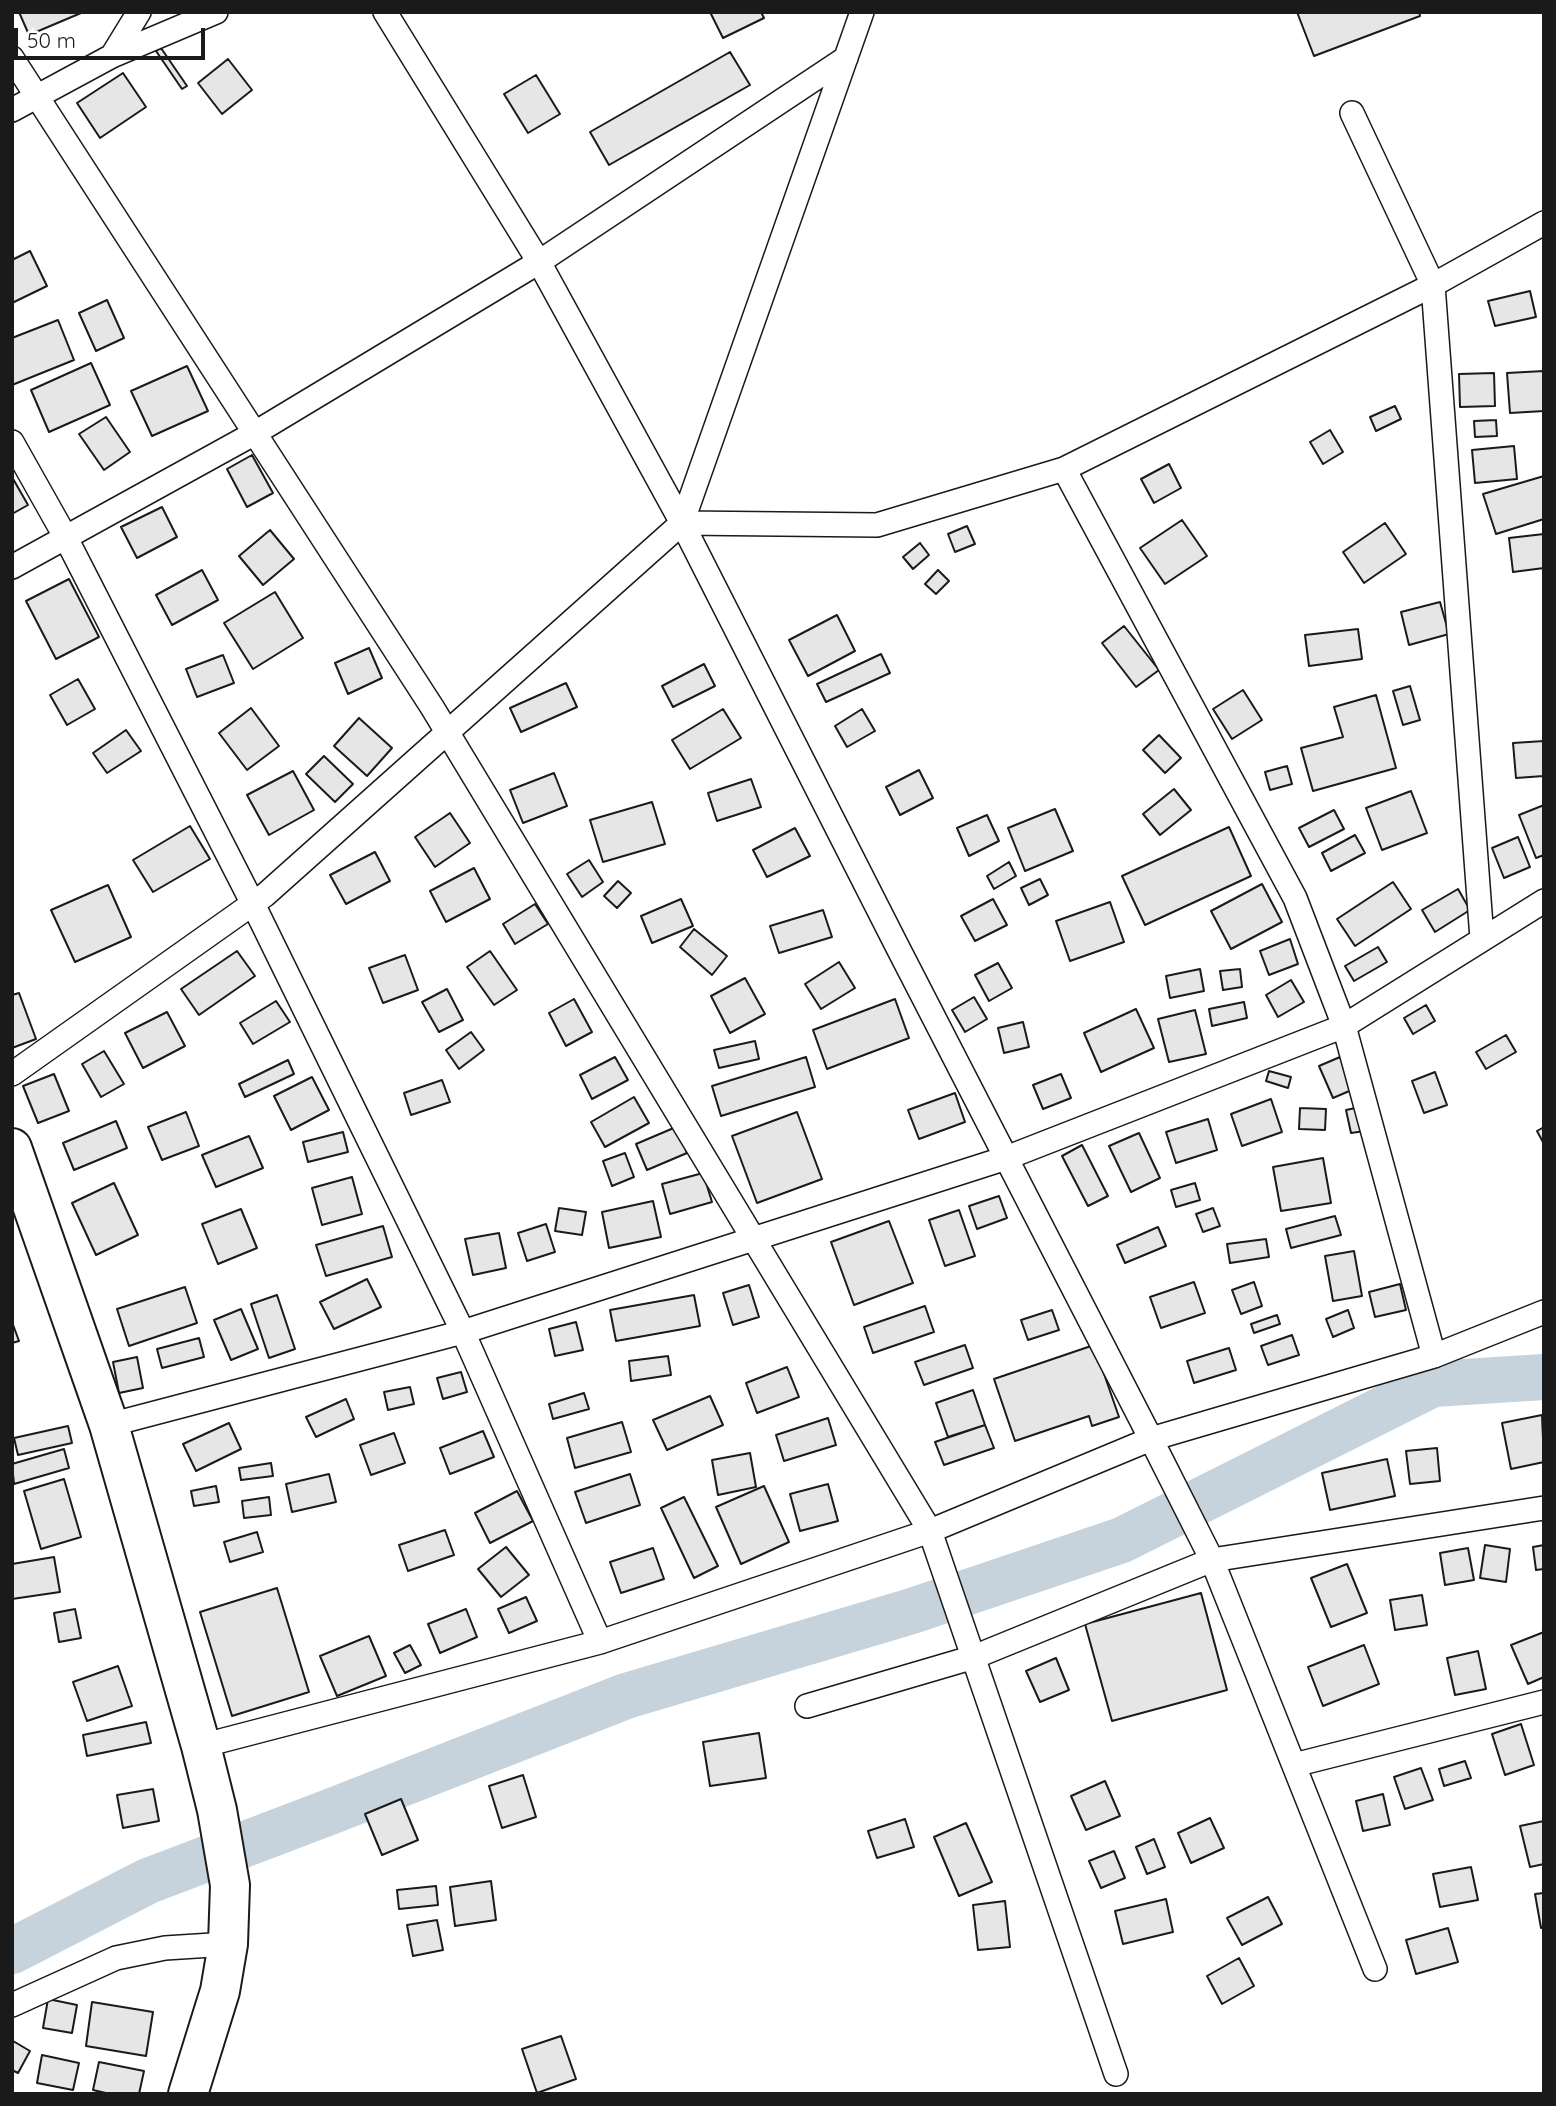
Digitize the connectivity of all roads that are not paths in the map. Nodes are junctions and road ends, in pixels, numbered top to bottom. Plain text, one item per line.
1 (139, 12) edge
2 (216, 12) edge
3 (385, 12) edge
4 (862, 12) edge
5 (112, 57) junction
6 (12, 58) edge
7 (846, 58) junction
8 (37, 97) junction
9 (12, 110) edge
10 (1352, 113) dead end
11 (1544, 223) edge
12 (539, 262) junction
13 (1433, 285) junction
14 (254, 433) junction
15 (12, 442) edge
16 (1064, 469) junction
17 (682, 523) junction
18 (66, 538) junction
19 (12, 567) edge
20 (447, 731) junction
21 (1544, 901) edge
22 (253, 904) junction
23 (1482, 939) junction
24 (1344, 1026) junction
25 (12, 1074) edge
26 (12, 1148) edge
27 (1006, 1158) junction
28 (755, 1240) junction
29 (1544, 1312) edge
30 (463, 1332) junction
31 (1434, 1356) junction
32 (109, 1425) junction
33 (1151, 1439) junction
34 (1544, 1508) edge
35 (930, 1531) junction
36 (1212, 1560) junction
37 (600, 1642) junction
38 (974, 1657) junction
39 (1544, 1702) edge
40 (807, 1706) dead end
41 (201, 1746) junction
42 (1294, 1765) junction
43 (229, 1944) junction
44 (1375, 1969) dead end
45 (12, 2005) edge
46 (1116, 2074) dead end
47 (188, 2094) edge

1 - 5 street
2 - 5 street
3 - 12 street
4 - 7 street
5 - 8 street
6 - 8 street
7 - 12 street
7 - 17 street
8 - 9 street
8 - 14 street
10 - 13 street
11 - 13 street
12 - 14 street
12 - 17 street
13 - 16 street
13 - 23 street
14 - 18 street
14 - 20 street
15 - 18 street
16 - 17 street
16 - 24 street
17 - 20 street
17 - 27 street
18 - 19 street
18 - 22 street
20 - 22 street
20 - 28 street
21 - 23 street
22 - 25 street
22 - 30 street
23 - 24 street
24 - 27 street
24 - 31 street
26 - 32 highway
27 - 28 street
27 - 33 street
28 - 30 street
28 - 35 street
29 - 31 street
30 - 32 street
30 - 37 street
31 - 33 street
32 - 41 highway
33 - 35 street
33 - 36 street
34 - 36 street
35 - 37 street
35 - 38 street
36 - 38 street
36 - 42 street
37 - 41 street
38 - 40 street
38 - 46 street
39 - 42 street
41 - 43 highway
42 - 44 street
43 - 45 street
43 - 47 highway

